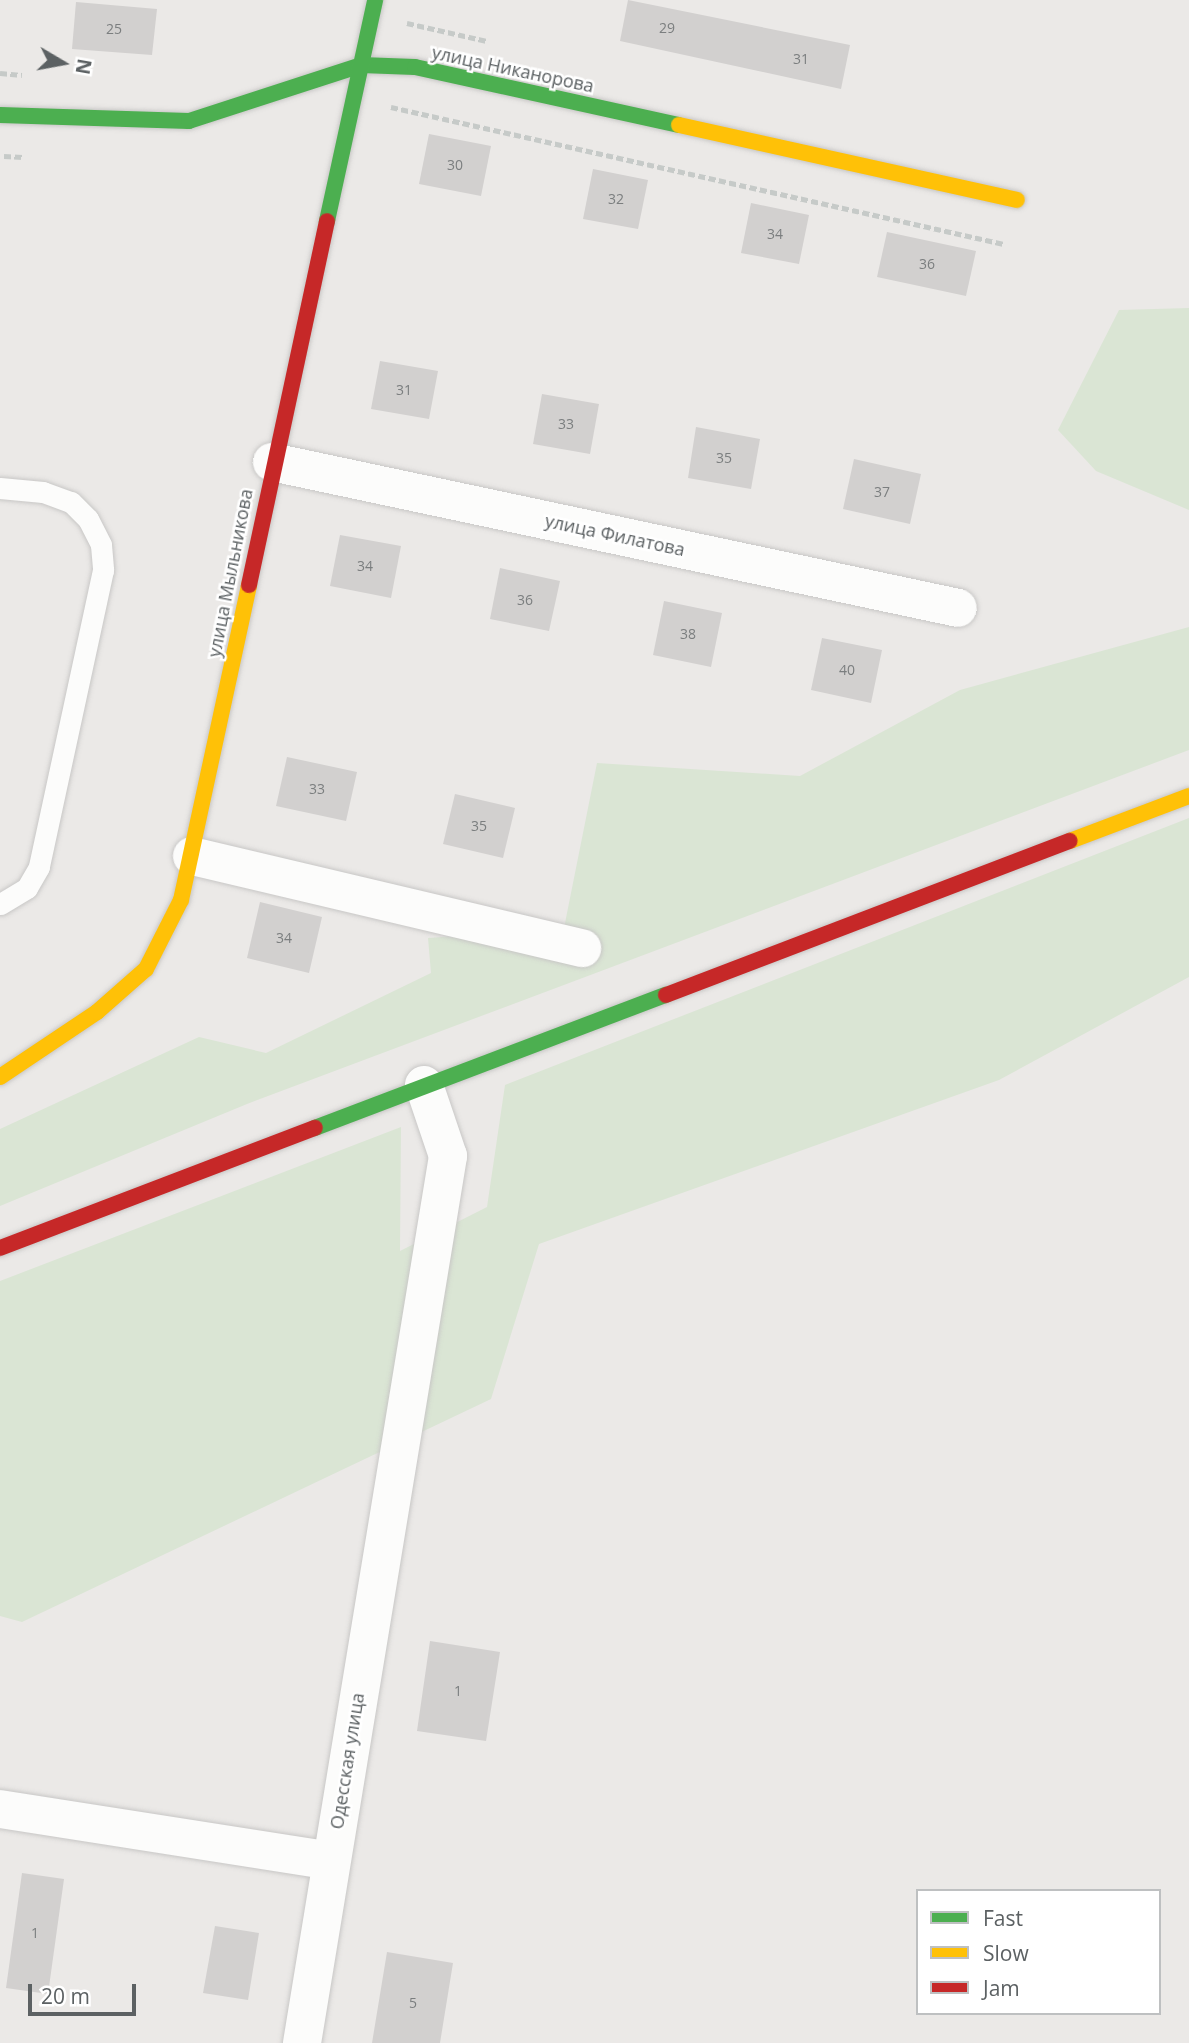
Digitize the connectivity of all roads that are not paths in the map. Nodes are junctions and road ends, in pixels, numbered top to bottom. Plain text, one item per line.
1 (375, 0) edge
2 (361, 65) junction
3 (0, 115) edge
4 (1017, 200) dead end
5 (272, 463) junction
6 (0, 488) edge
7 (958, 608) dead end
8 (1189, 796) edge
9 (192, 856) junction
10 (0, 904) edge
11 (582, 948) dead end
12 (0, 1077) edge
13 (424, 1085) junction
14 (0, 1248) edge
15 (0, 1810) edge
16 (331, 1861) junction
17 (302, 2043) edge

1 - 2 street, улица Мыльникова
2 - 3 street, улица Никанорова
2 - 4 street, улица Никанорова
2 - 5 street, улица Мыльникова
5 - 7 street, улица Филатова
5 - 9 street, улица Мыльникова
6 - 10 lane
8 - 13 street
9 - 11 street
9 - 12 street, улица Мыльникова
13 - 14 street
13 - 16 street, Одесская улица
15 - 16 street
16 - 17 street, Одесская улица

